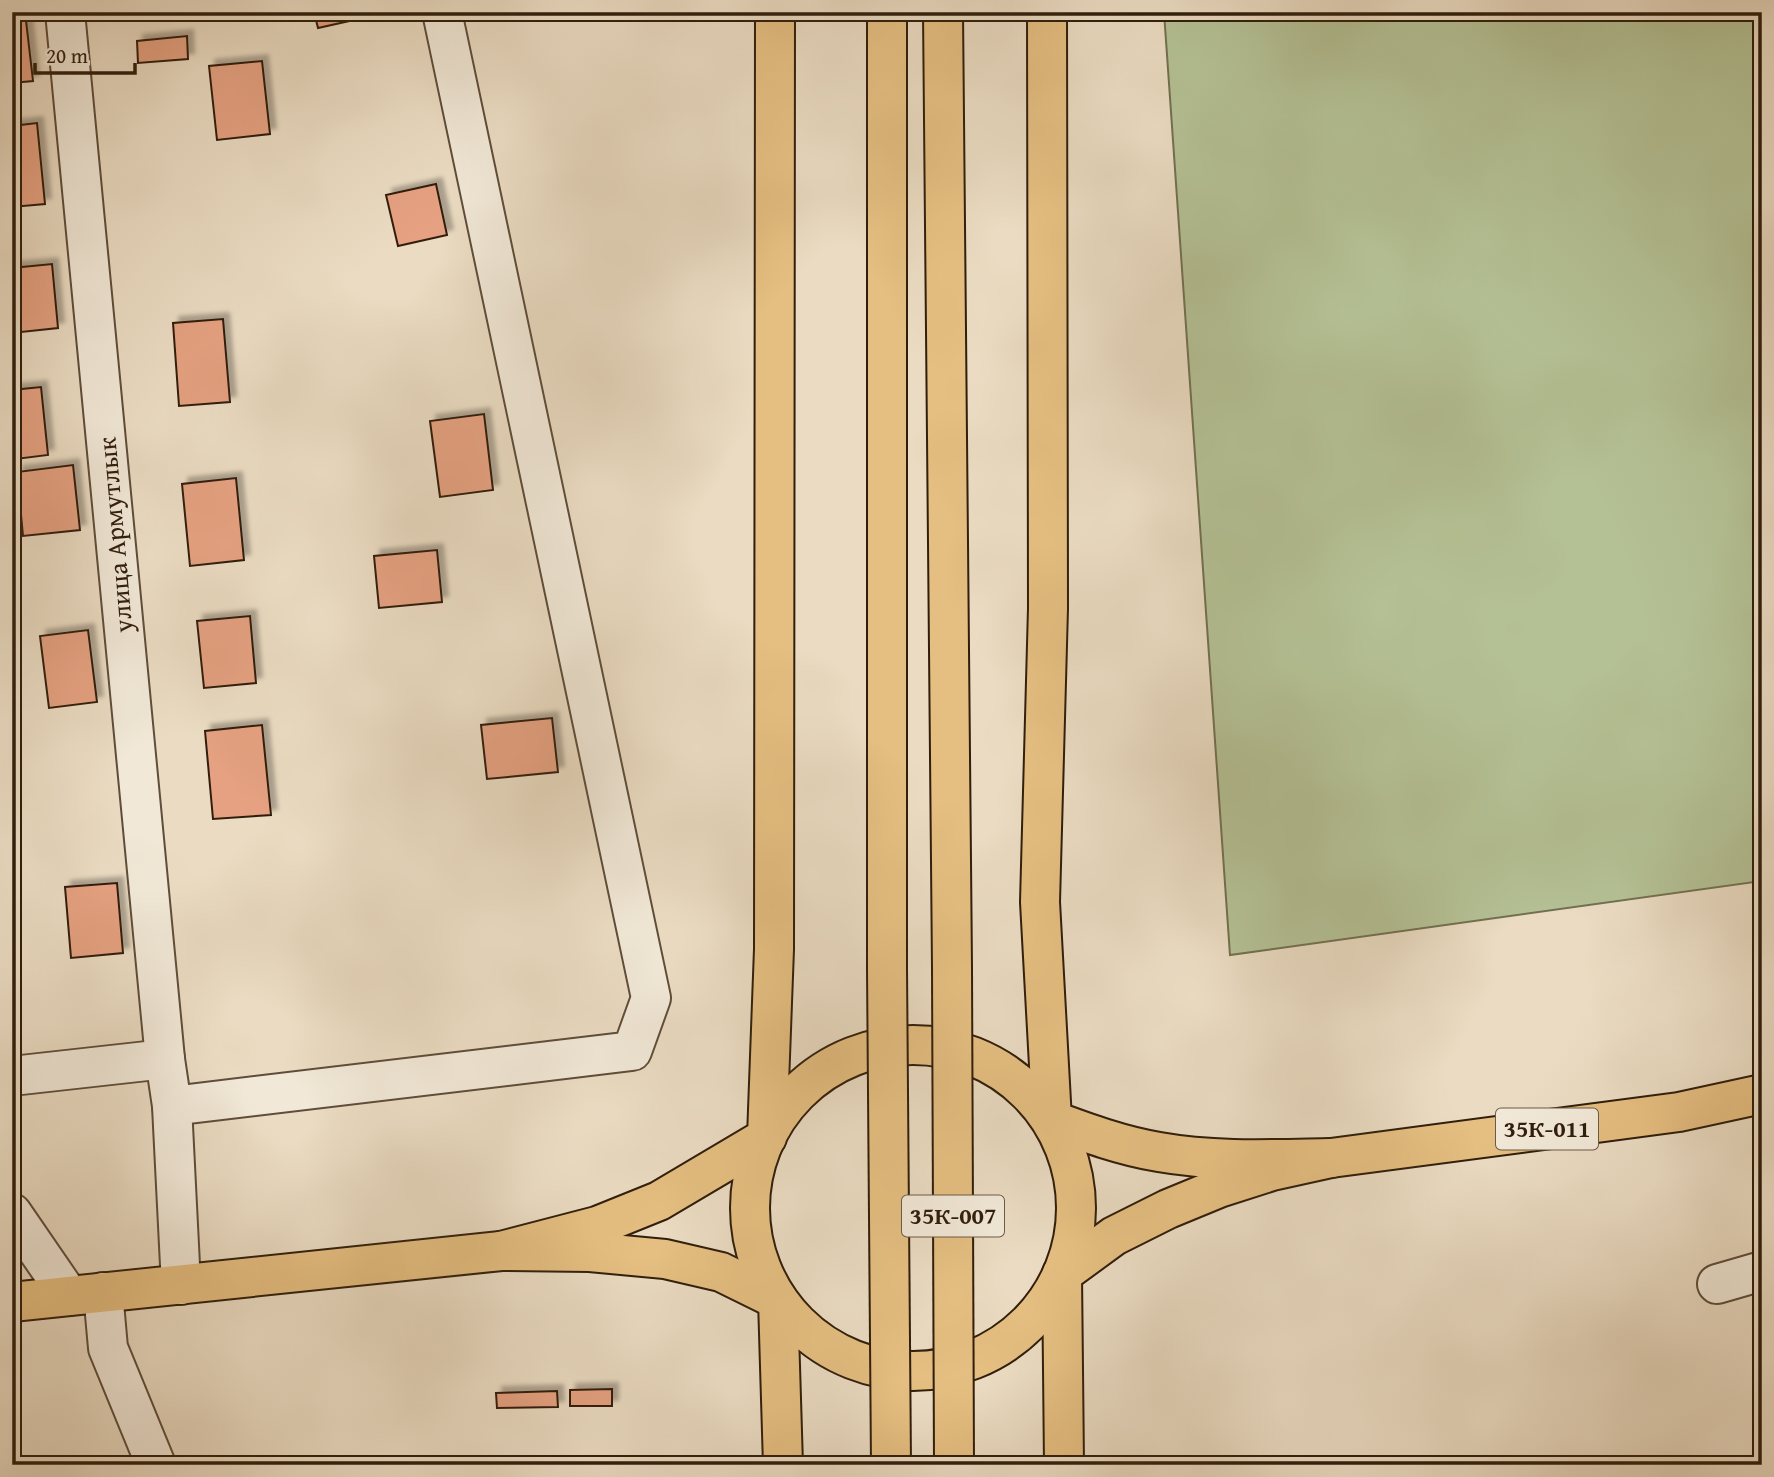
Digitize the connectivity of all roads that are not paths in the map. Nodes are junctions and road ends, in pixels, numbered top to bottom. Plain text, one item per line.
1 (65, 12) edge
2 (442, 12) edge
3 (775, 12) edge
4 (887, 12) edge
5 (943, 12) edge
6 (1047, 12) edge
7 (165, 1059) junction
8 (12, 1076) edge
9 (1762, 1094) edge
10 (172, 1105) junction
11 (1052, 1120) junction
12 (767, 1137) junction
13 (1331, 1158) junction
14 (12, 1213) edge
15 (501, 1251) junction
16 (1762, 1270) edge
17 (1062, 1274) junction
18 (1717, 1284) dead end
19 (181, 1285) junction
20 (86, 1294) junction
21 (778, 1300) junction
22 (12, 1302) edge
23 (156, 1465) edge
24 (783, 1465) edge
25 (891, 1465) edge
26 (954, 1465) edge
27 (1064, 1465) edge

1 - 7 street, улица Армутлык
2 - 10 street
3 - 12 main road
4 - 25 main road, 35К-007, bridge
5 - 26 main road, 35К-007, bridge
6 - 11 main road
7 - 8 street
7 - 10 street, улица Армутлык
9 - 13 main road, 35К-011
10 - 19 street, улица Армутлык
11 - 12 main road
11 - 13 main road, 35К-011
11 - 17 main road
12 - 15 main road
12 - 21 main road
13 - 17 main road
14 - 20 street
15 - 19 main road
15 - 21 main road
16 - 18 street
17 - 21 main road
17 - 27 main road
19 - 20 main road
20 - 22 main road
20 - 23 street
21 - 24 main road

